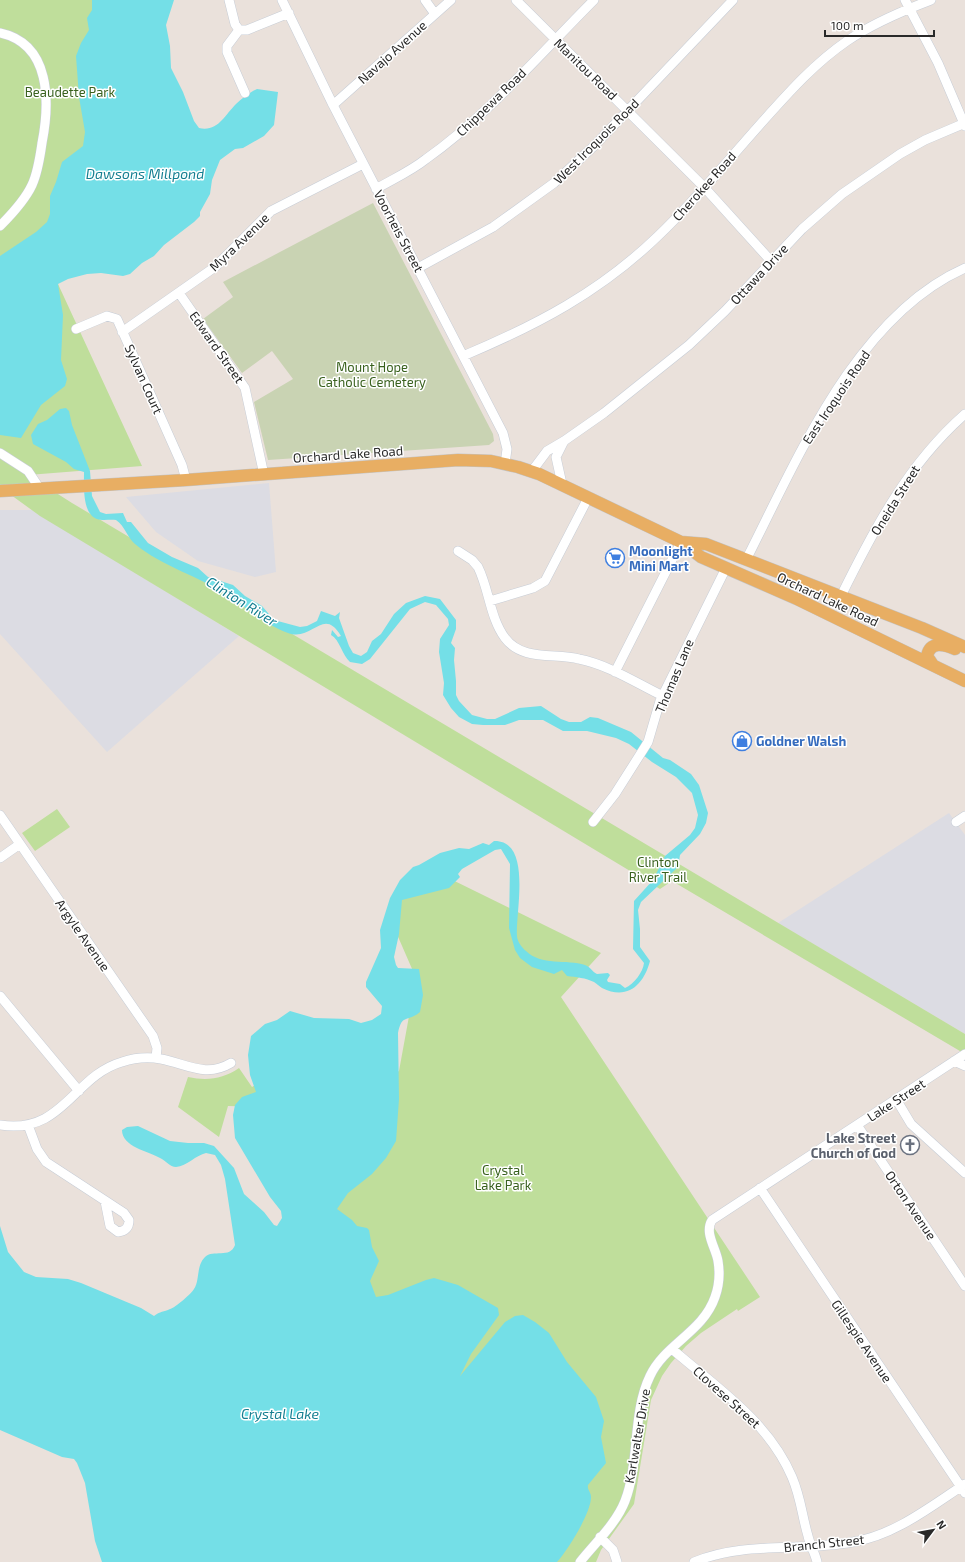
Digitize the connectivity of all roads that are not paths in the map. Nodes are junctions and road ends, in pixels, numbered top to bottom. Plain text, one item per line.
1 (229, 0) edge
2 (282, 0) edge
3 (425, 0) edge
4 (451, 0) edge
5 (516, 0) edge
6 (594, 0) edge
7 (733, 0) edge
8 (932, 0) edge
9 (907, 4) edge
10 (289, 13) junction
11 (436, 14) junction
12 (239, 30) junction
13 (0, 33) edge
14 (555, 39) junction
15 (245, 93) dead end
16 (333, 105) junction
17 (628, 110) junction
18 (965, 124) edge
19 (363, 164) junction
20 (704, 187) junction
21 (376, 189) junction
22 (0, 226) edge
23 (771, 261) junction
24 (418, 268) junction
25 (965, 268) edge
26 (179, 293) junction
27 (76, 328) dead end
28 (122, 332) junction
29 (463, 356) junction
30 (965, 414) edge
31 (564, 441) junction
32 (1, 454) edge
33 (505, 464) junction
34 (532, 471) junction
35 (264, 475) junction
36 (186, 480) junction
37 (562, 484) junction
38 (40, 489) junction
39 (0, 491) edge
40 (588, 498) junction
41 (681, 542) junction
42 (458, 551) dead end
43 (746, 560) junction
44 (726, 568) junction
45 (807, 583) junction
46 (841, 596) junction
47 (797, 599) junction
48 (490, 601) junction
49 (965, 647) edge
50 (965, 654) edge
51 (933, 665) junction
52 (615, 672) junction
53 (960, 676) edge
54 (965, 681) edge
55 (663, 696) junction
56 (0, 815) edge
57 (965, 816) edge
58 (593, 822) dead end
59 (956, 822) dead end
60 (20, 844) junction
61 (0, 858) edge
62 (0, 996) edge
63 (965, 1054) edge
64 (156, 1058) junction
65 (954, 1061) junction
66 (231, 1063) dead end
67 (965, 1066) edge
68 (79, 1091) junction
69 (896, 1099) junction
70 (0, 1125) edge
71 (28, 1125) junction
72 (857, 1125) junction
73 (965, 1173) edge
74 (760, 1188) junction
75 (105, 1201) dead end
76 (709, 1227) joint
77 (965, 1286) edge
78 (672, 1349) junction
79 (964, 1488) edge
80 (600, 1537) junction
81 (811, 1546) junction
82 (580, 1562) edge
83 (616, 1562) edge
84 (694, 1562) edge
85 (817, 1562) edge

1 - 12 street
2 - 10 street, Voorheis Street
3 - 11 street
4 - 11 street, Navajo Avenue
5 - 14 street, Manitou Road
6 - 14 street, Chippewa Road
7 - 17 street, West Iroquois Road
8 - 9 street, Cherokee Road
9 - 18 street
9 - 20 street, Cherokee Road
10 - 12 street
10 - 16 street, Voorheis Street
11 - 16 street, Navajo Avenue
12 - 15 street
13 - 22 street
14 - 17 street, Manitou Road
14 - 21 street, Chippewa Road
16 - 19 street, Voorheis Street
17 - 20 street, Manitou Road
17 - 24 street, West Iroquois Road
18 - 23 street, Ottawa Drive
19 - 21 street, Voorheis Street
19 - 26 street, Myra Avenue
20 - 23 street, Manitou Road
20 - 29 street, Cherokee Road
21 - 24 street, Voorheis Street
23 - 31 street, Ottawa Drive
24 - 29 street, Voorheis Street
25 - 43 street, East Iroquois Road
26 - 28 street, Myra Avenue
26 - 35 street, Edward Street
27 - 28 street, Sylvan Court
28 - 36 street, Sylvan Court
29 - 33 street, Voorheis Street
30 - 46 street, Oneida Street
31 - 34 street, Ottawa Drive
31 - 37 street
32 - 38 street
33 - 34 main road, Orchard Lake Road
33 - 35 main road, Orchard Lake Road
34 - 37 main road, Orchard Lake Road
35 - 36 main road, Orchard Lake Road
36 - 38 main road, Orchard Lake Road
37 - 40 main road, Orchard Lake Road
38 - 39 main road, Orchard Lake Road
40 - 41 main road, Orchard Lake Road
40 - 48 street
41 - 43 main road, Orchard Lake Road
41 - 44 main road, Orchard Lake Road
41 - 52 street
42 - 48 street
43 - 45 main road, Orchard Lake Road
44 - 47 main road, Orchard Lake Road
44 - 55 street, Thomas Lane
45 - 46 main road, Orchard Lake Road
45 - 47 main road
46 - 49 main road, Orchard Lake Road
47 - 51 main road, Orchard Lake Road
48 - 52 street
50 - 51 main road
51 - 53 main road, Orchard Lake Road
52 - 55 street
53 - 54 main road, Orchard Lake Road
55 - 58 street, Thomas Lane
56 - 60 street, Argyle Avenue
57 - 59 street
60 - 61 street
60 - 64 street, Argyle Avenue
62 - 68 street
63 - 65 street, Lake Street
64 - 66 street
64 - 68 street
65 - 67 street
65 - 69 street, Lake Street
68 - 71 street
69 - 72 street, Lake Street
69 - 73 street
70 - 71 street
71 - 75 street
72 - 74 street, Lake Street
72 - 77 street, Orton Avenue
74 - 76 street, Lake Street
74 - 79 street, Gillespie Avenue
76 - 78 street, Karlwalter Drive
78 - 80 street, Karlwalter Drive
78 - 81 street, Clovese Street
79 - 81 street, Branch Street
80 - 82 street, Karlwalter Drive
80 - 83 street
81 - 84 street, Branch Street
81 - 85 street, Clovese Street

